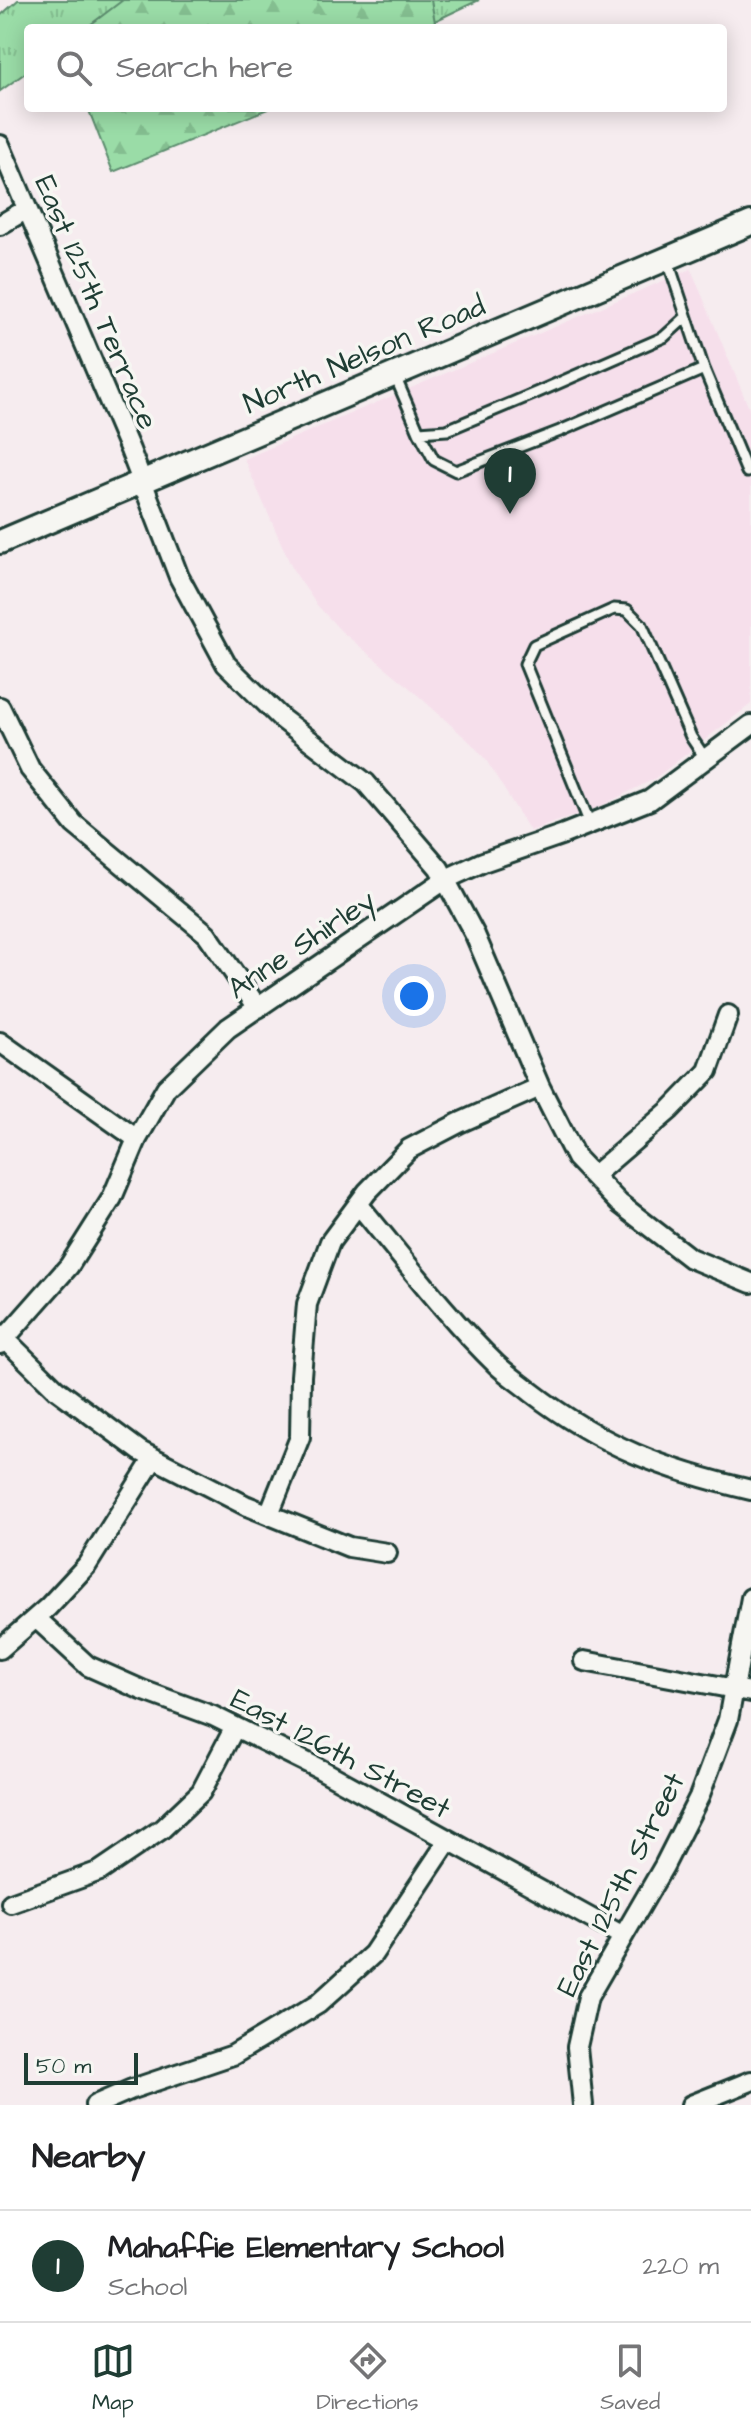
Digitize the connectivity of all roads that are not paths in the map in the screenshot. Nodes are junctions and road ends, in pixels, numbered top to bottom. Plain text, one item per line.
1 (0, 145) edge
2 (27, 209) junction
3 (751, 223) edge
4 (0, 225) edge
5 (667, 258) junction
6 (686, 317) junction
7 (704, 369) junction
8 (394, 374) junction
9 (419, 432) junction
10 (747, 472) dead end
11 (142, 481) junction
12 (0, 542) edge
13 (0, 707) edge
14 (751, 725) edge
15 (705, 758) junction
16 (590, 824) junction
17 (446, 879) junction
18 (258, 1008) junction
19 (728, 1015) dead end
20 (0, 1042) edge
21 (540, 1087) junction
22 (137, 1139) junction
23 (593, 1176) junction
24 (358, 1204) junction
25 (751, 1283) edge
26 (2, 1339) edge
27 (154, 1458) junction
28 (751, 1490) edge
29 (269, 1514) junction
30 (387, 1553) dead end
31 (751, 1598) edge
32 (36, 1618) junction
33 (0, 1649) edge
34 (584, 1661) dead end
35 (742, 1690) edge
36 (235, 1727) junction
37 (448, 1841) junction
38 (11, 1903) dead end
39 (623, 1936) junction
40 (751, 2081) edge
41 (95, 2105) edge
42 (583, 2105) edge
43 (691, 2105) edge

1 - 2 street, East 125th Terrace
2 - 4 street
2 - 11 street, East 125th Terrace
3 - 5 street, North Nelson Road
5 - 6 lane
5 - 8 street, North Nelson Road
6 - 7 lane
6 - 9 lane
7 - 9 lane
7 - 10 lane
8 - 9 lane
8 - 11 street, North Nelson Road
11 - 12 street, North Nelson Road
11 - 17 street, East 125th Terrace
13 - 18 street
14 - 15 street, Anne Shirley
15 - 16 street, Anne Shirley
15 - 16 lane
16 - 17 street, Anne Shirley
17 - 18 street, Anne Shirley
17 - 21 street, East 125th Terrace
18 - 22 street, Anne Shirley
19 - 23 street
20 - 22 street
21 - 23 street, East 125th Terrace
21 - 24 street
22 - 26 street, Anne Shirley
23 - 25 street, East 125th Terrace
24 - 28 street
24 - 29 street
26 - 27 street
27 - 29 street
27 - 32 street
29 - 30 street
31 - 35 street, East 125th Street
32 - 33 street
32 - 36 street, East 126th Street
34 - 35 street
35 - 39 street, East 125th Street
36 - 37 street, East 126th Street
36 - 38 street
37 - 39 street, East 126th Street
37 - 41 street
39 - 42 street, East 125th Street
40 - 43 street

